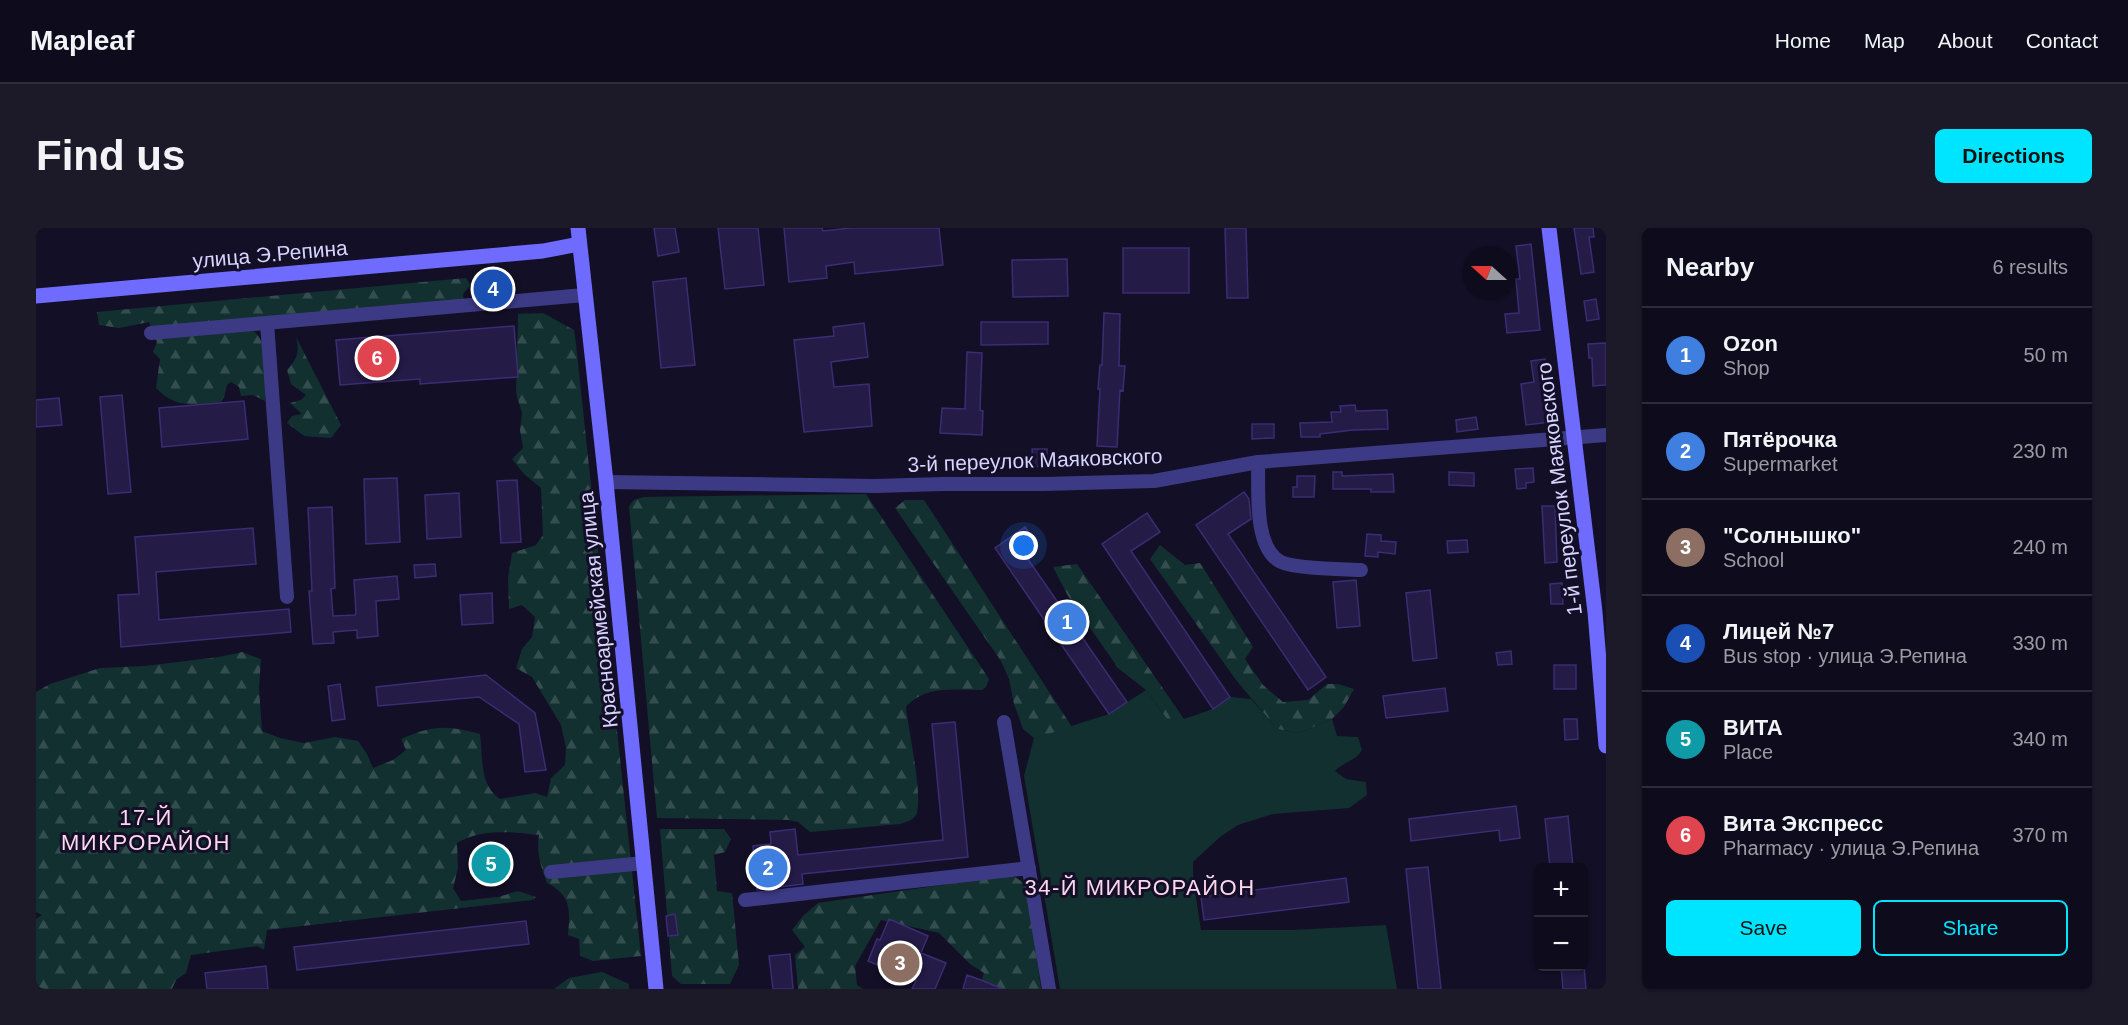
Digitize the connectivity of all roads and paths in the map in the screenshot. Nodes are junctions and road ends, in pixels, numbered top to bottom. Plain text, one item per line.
1 (578, 228) edge
2 (1549, 228) edge
3 (579, 244) junction
4 (584, 295) junction
5 (36, 296) edge
6 (267, 323) junction
7 (151, 333) dead end
8 (1606, 435) edge
9 (1575, 437) junction
10 (1258, 462) junction
11 (606, 482) junction
12 (1361, 570) dead end
13 (287, 597) dead end
14 (1004, 722) dead end
15 (1606, 746) edge
16 (644, 863) junction
17 (1029, 868) junction
18 (551, 873) dead end
19 (745, 900) dead end
20 (656, 989) edge
21 (1049, 989) edge

1 - 3 street, Красноармейская улица
2 - 9 street, 1-й переулок Маяковского
3 - 4 street, Красноармейская улица
3 - 5 street, улица Э.Репина
4 - 6 street
4 - 11 street, Красноармейская улица
6 - 7 street
6 - 13 street
8 - 9 street, 3-й переулок Маяковского
9 - 10 street, 3-й переулок Маяковского
9 - 15 street, 1-й переулок Маяковского
10 - 11 street, 3-й переулок Маяковского
10 - 12 street
11 - 16 street, Красноармейская улица
14 - 17 street
16 - 18 street
16 - 20 street, Красноармейская улица
17 - 19 street
17 - 21 street

